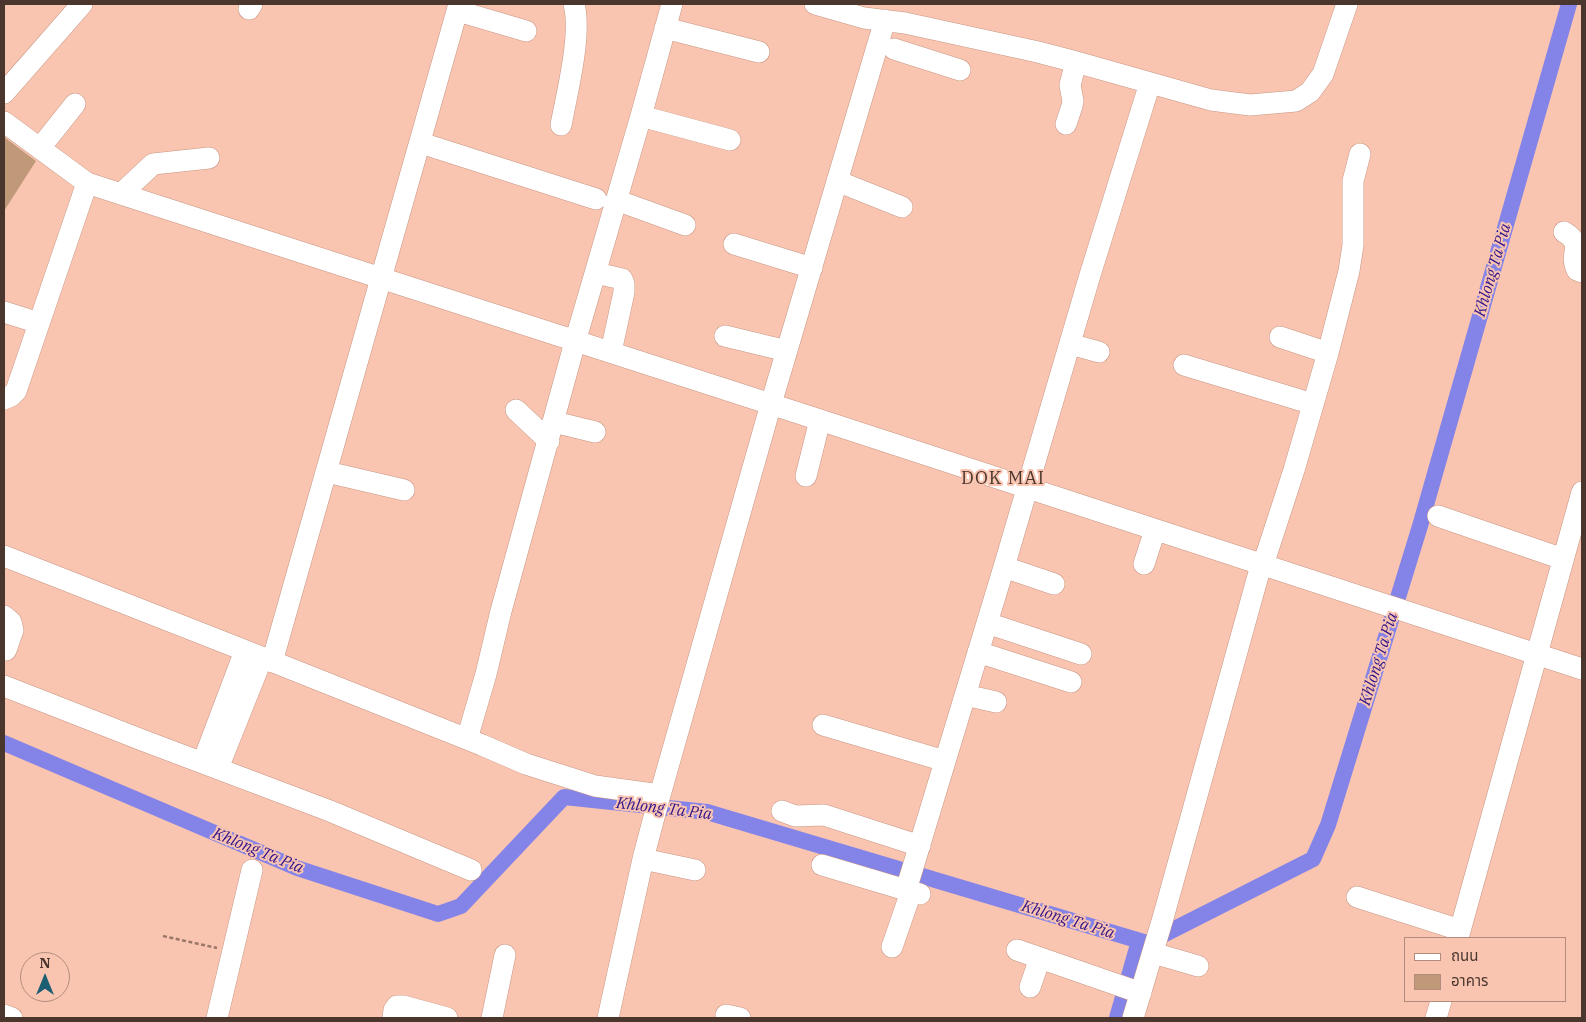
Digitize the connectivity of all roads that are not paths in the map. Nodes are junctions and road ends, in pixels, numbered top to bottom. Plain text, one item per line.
1 (82, 4) edge
2 (574, 4) edge
3 (672, 4) edge
4 (815, 4) edge
5 (1347, 4) edge
6 (459, 7) edge
7 (895, 22) junction
8 (665, 28) junction
9 (526, 31) dead end
10 (894, 49) junction
11 (760, 52) dead end
12 (1076, 62) junction
13 (960, 70) dead end
14 (880, 83) dead end
15 (1150, 83) junction
16 (4, 93) edge
17 (75, 104) dead end
18 (641, 116) junction
19 (4, 122) edge
20 (1066, 124) dead end
21 (561, 125) dead end
22 (730, 140) dead end
23 (421, 142) junction
24 (40, 148) junction
25 (1360, 154) dead end
26 (209, 158) dead end
27 (837, 181) junction
28 (87, 183) junction
29 (120, 194) junction
30 (606, 200) junction
31 (902, 207) dead end
32 (685, 225) dead end
33 (1564, 232) dead end
34 (734, 244) dead end
35 (812, 268) junction
36 (596, 272) junction
37 (1582, 272) edge
38 (381, 278) junction
39 (4, 312) edge
40 (39, 323) junction
41 (724, 336) dead end
42 (1280, 337) dead end
43 (575, 342) junction
44 (1070, 344) junction
45 (787, 351) junction
46 (1334, 351) junction
47 (610, 352) junction
48 (1099, 352) dead end
49 (1184, 365) dead end
50 (4, 400) edge
51 (771, 404) junction
52 (1314, 404) junction
53 (516, 410) dead end
54 (820, 420) junction
55 (551, 431) junction
56 (595, 432) dead end
57 (327, 472) junction
58 (806, 476) dead end
59 (1027, 488) junction
60 (404, 490) dead end
61 (1582, 492) edge
62 (1438, 516) dead end
63 (1155, 530) junction
64 (4, 556) edge
65 (1563, 559) junction
66 (1144, 564) dead end
67 (1262, 565) junction
68 (1004, 567) junction
69 (1054, 584) dead end
70 (4, 616) edge
71 (987, 623) junction
72 (6, 650) dead end
73 (978, 652) junction
74 (1081, 654) dead end
75 (1537, 654) junction
76 (260, 657) junction
77 (1582, 669) edge
78 (1071, 682) dead end
79 (4, 686) edge
80 (965, 694) junction
81 (996, 702) dead end
82 (823, 724) dead end
83 (467, 739) junction
84 (946, 761) junction
85 (211, 766) junction
86 (659, 799) junction
87 (782, 811) dead end
88 (644, 856) junction
89 (822, 865) dead end
90 (252, 870) dead end
91 (470, 870) dead end
92 (695, 870) dead end
93 (913, 879) junction
94 (1357, 898) dead end
95 (1459, 934) edge
96 (1155, 946) junction
97 (892, 947) dead end
98 (1017, 950) dead end
99 (506, 955) dead end
100 (1040, 958) junction
101 (1198, 966) dead end
102 (1030, 986) dead end
103 (1129, 989) junction
104 (1441, 1002) edge
105 (4, 1015) edge
106 (12, 1018) edge
107 (217, 1018) edge
108 (393, 1018) edge
109 (447, 1018) edge
110 (492, 1018) edge
111 (608, 1018) edge
112 (1133, 1018) edge
113 (1436, 1018) edge

1 - 16 street
2 - 21 street
3 - 8 street
4 - 7 street
5 - 15 street
6 - 9 street
6 - 23 street
7 - 10 street
7 - 12 street
7 - 27 street
8 - 11 street
8 - 18 street
10 - 13 street
10 - 14 street
12 - 15 street
12 - 20 street
15 - 44 street
17 - 24 street
18 - 22 street
18 - 30 street
19 - 24 street
23 - 30 street
23 - 38 street
24 - 28 street
25 - 46 street
26 - 29 street
27 - 31 street
27 - 35 street
28 - 29 street
28 - 40 street
29 - 38 street
30 - 32 street
30 - 36 street
33 - 37 street
34 - 35 street
35 - 45 street
36 - 43 street
36 - 47 street
38 - 43 street
38 - 57 street
39 - 40 street
40 - 50 street
41 - 45 street
42 - 46 street
43 - 47 street
43 - 55 street
44 - 48 street
44 - 59 street
45 - 51 street
46 - 52 street
47 - 51 street
49 - 52 street
51 - 54 street
51 - 86 street
52 - 67 street
53 - 55 street
54 - 58 street
54 - 59 street
55 - 56 street
55 - 83 street
57 - 60 street
57 - 76 street
59 - 63 street
59 - 68 street
61 - 65 street
62 - 65 street
63 - 66 street
63 - 67 street
64 - 76 street
65 - 75 street
67 - 75 street
67 - 96 street
68 - 69 street
68 - 71 street
70 - 72 street
71 - 73 street
71 - 74 street
73 - 78 street
73 - 80 street
75 - 77 street
75 - 95 street
76 - 83 street
76 - 85 street
79 - 85 street
80 - 81 street
80 - 84 street
82 - 84 street
83 - 86 street
84 - 93 street
85 - 91 street
86 - 88 street
87 - 93 street
88 - 92 street
88 - 111 street
89 - 93 street
90 - 107 street
93 - 97 street
94 - 95 street
96 - 101 street
96 - 103 street
98 - 100 street
99 - 110 street
100 - 102 street
100 - 103 street
103 - 112 street
104 - 113 street
105 - 106 street
108 - 109 street

